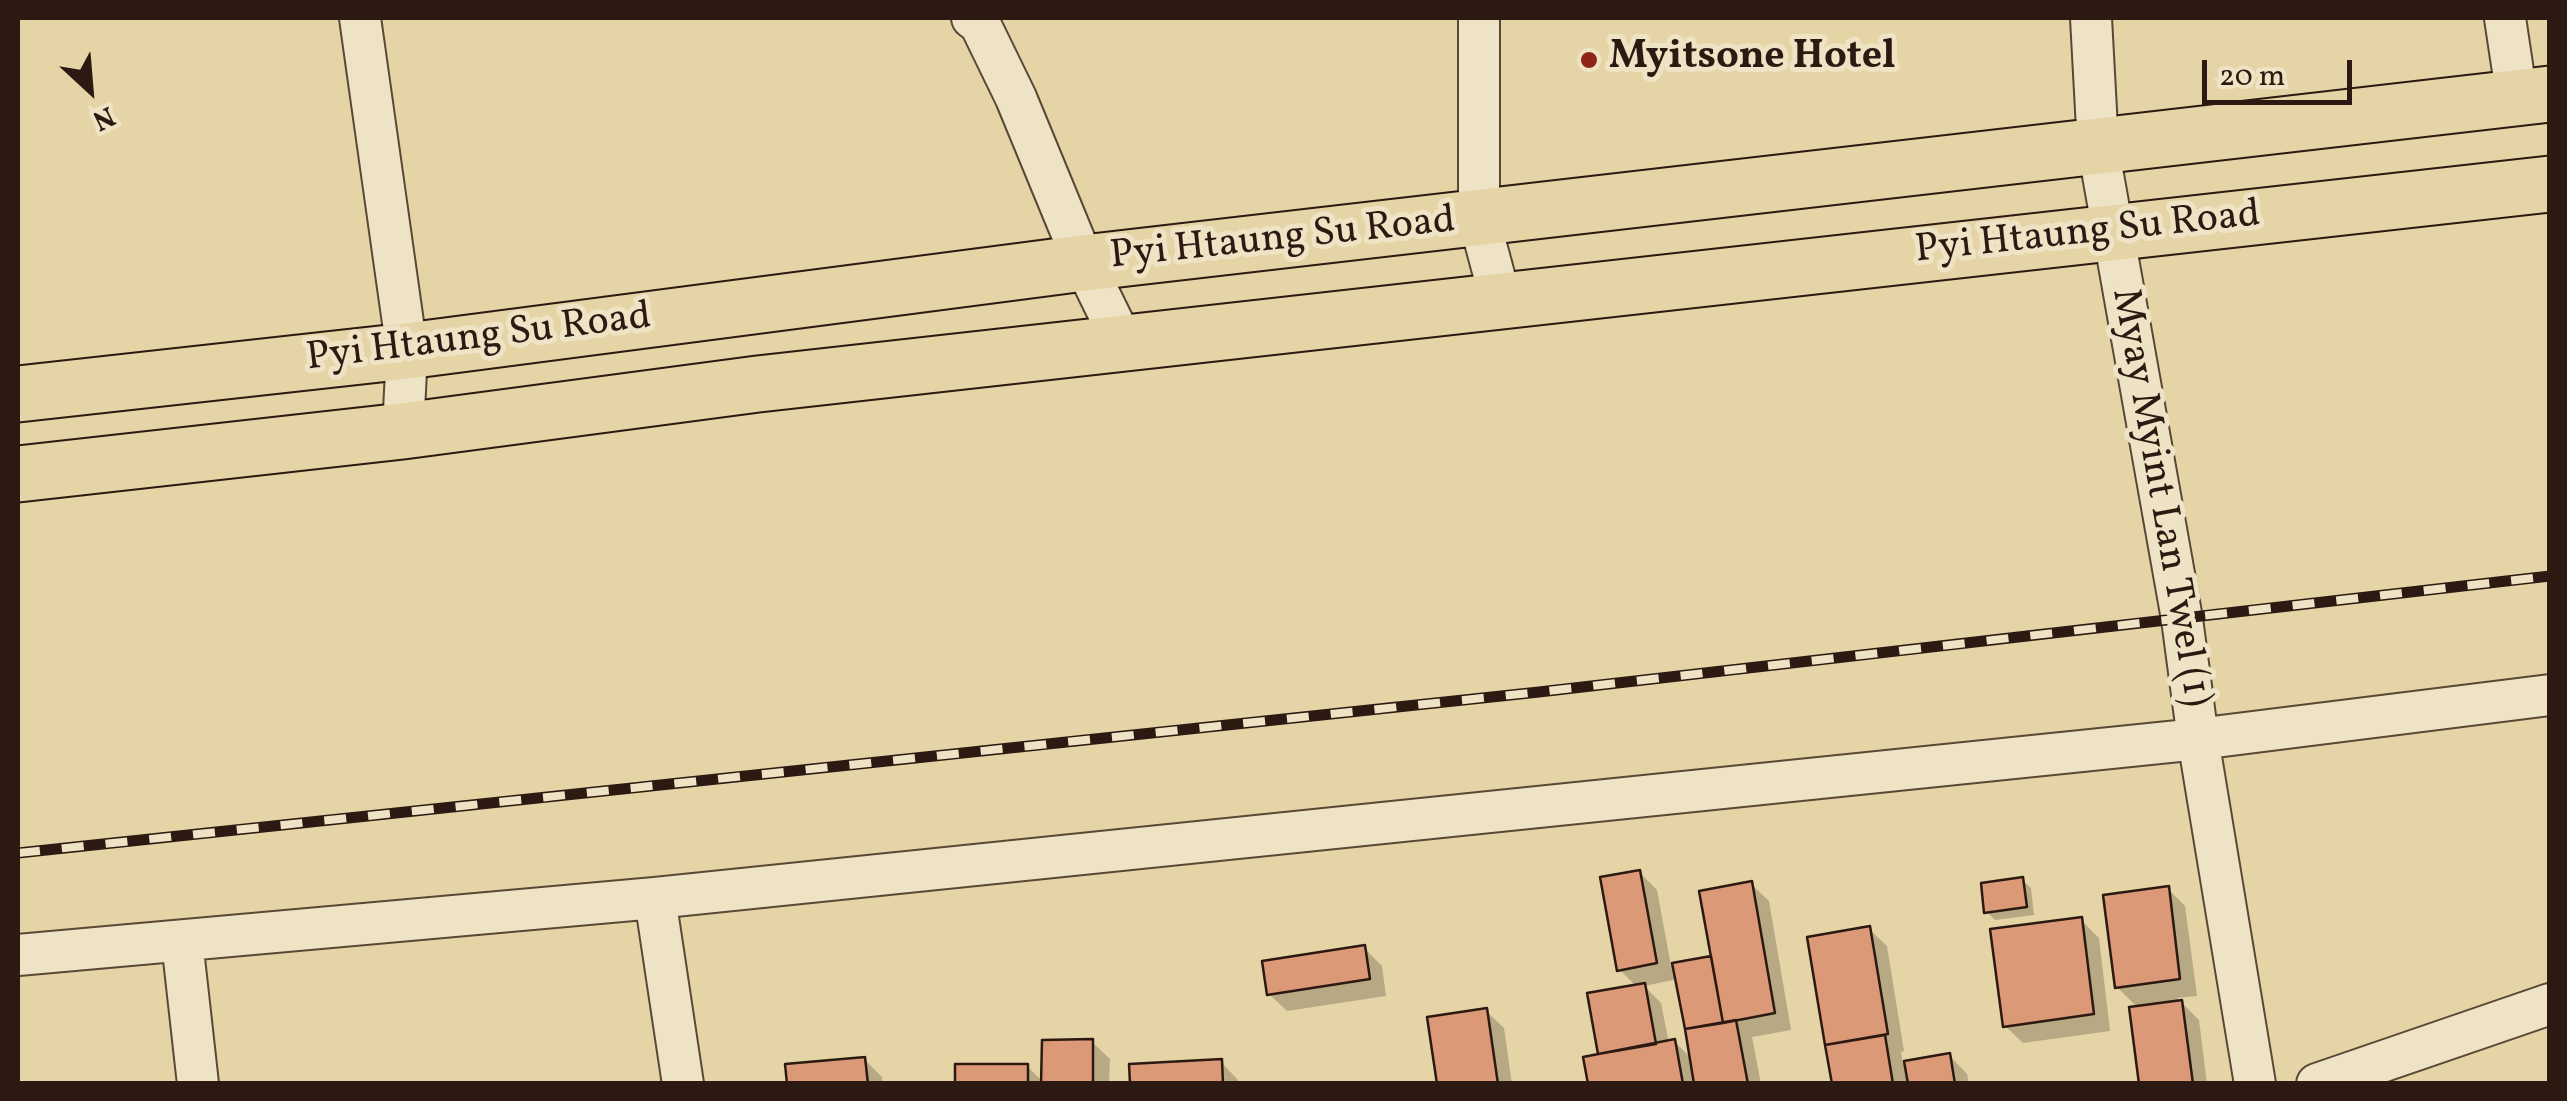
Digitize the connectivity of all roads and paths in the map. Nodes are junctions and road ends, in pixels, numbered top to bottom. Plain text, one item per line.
1 (360, 18) edge
2 (972, 18) edge
3 (1478, 18) edge
4 (2090, 18) edge
5 (2505, 18) edge
6 (2533, 96) edge
7 (2098, 148) junction
8 (2550, 184) edge
9 (1479, 219) junction
10 (2112, 232) junction
11 (1084, 263) junction
12 (1501, 300) junction
13 (744, 307) junction
14 (1123, 343) junction
15 (407, 351) junction
16 (758, 384) junction
17 (18, 394) edge
18 (403, 431) junction
19 (18, 474) edge
20 (2550, 695) edge
21 (2198, 740) junction
22 (655, 898) junction
23 (182, 941) junction
24 (18, 955) edge
25 (2550, 1004) edge
26 (198, 1084) edge
27 (682, 1084) edge
28 (2256, 1084) edge
29 (2317, 1084) edge

1 - 15 street
2 - 11 street
3 - 9 street
4 - 7 street, Myay Myint Lan Twel (1)
5 - 6 street
6 - 7 highway, Pyi Htaung Su Road
7 - 9 highway, Pyi Htaung Su Road
7 - 10 street, Myay Myint Lan Twel (1)
8 - 10 highway, Pyi Htaung Su Road
9 - 11 highway, Pyi Htaung Su Road
9 - 12 street
10 - 12 highway, Pyi Htaung Su Road
10 - 21 street, Myay Myint Lan Twel (1)
11 - 13 highway, Pyi Htaung Su Road
11 - 14 street
12 - 14 highway, Pyi Htaung Su Road
13 - 15 highway, Pyi Htaung Su Road
13 - 16 highway
14 - 16 highway, Pyi Htaung Su Road
15 - 17 highway, Pyi Htaung Su Road
15 - 18 street
16 - 18 highway, Pyi Htaung Su Road
18 - 19 highway, Pyi Htaung Su Road
20 - 21 street
21 - 22 street
21 - 28 street, Myay Myint Lan Twel (1)
22 - 23 street
22 - 27 street
23 - 24 street
23 - 26 street
25 - 29 street

